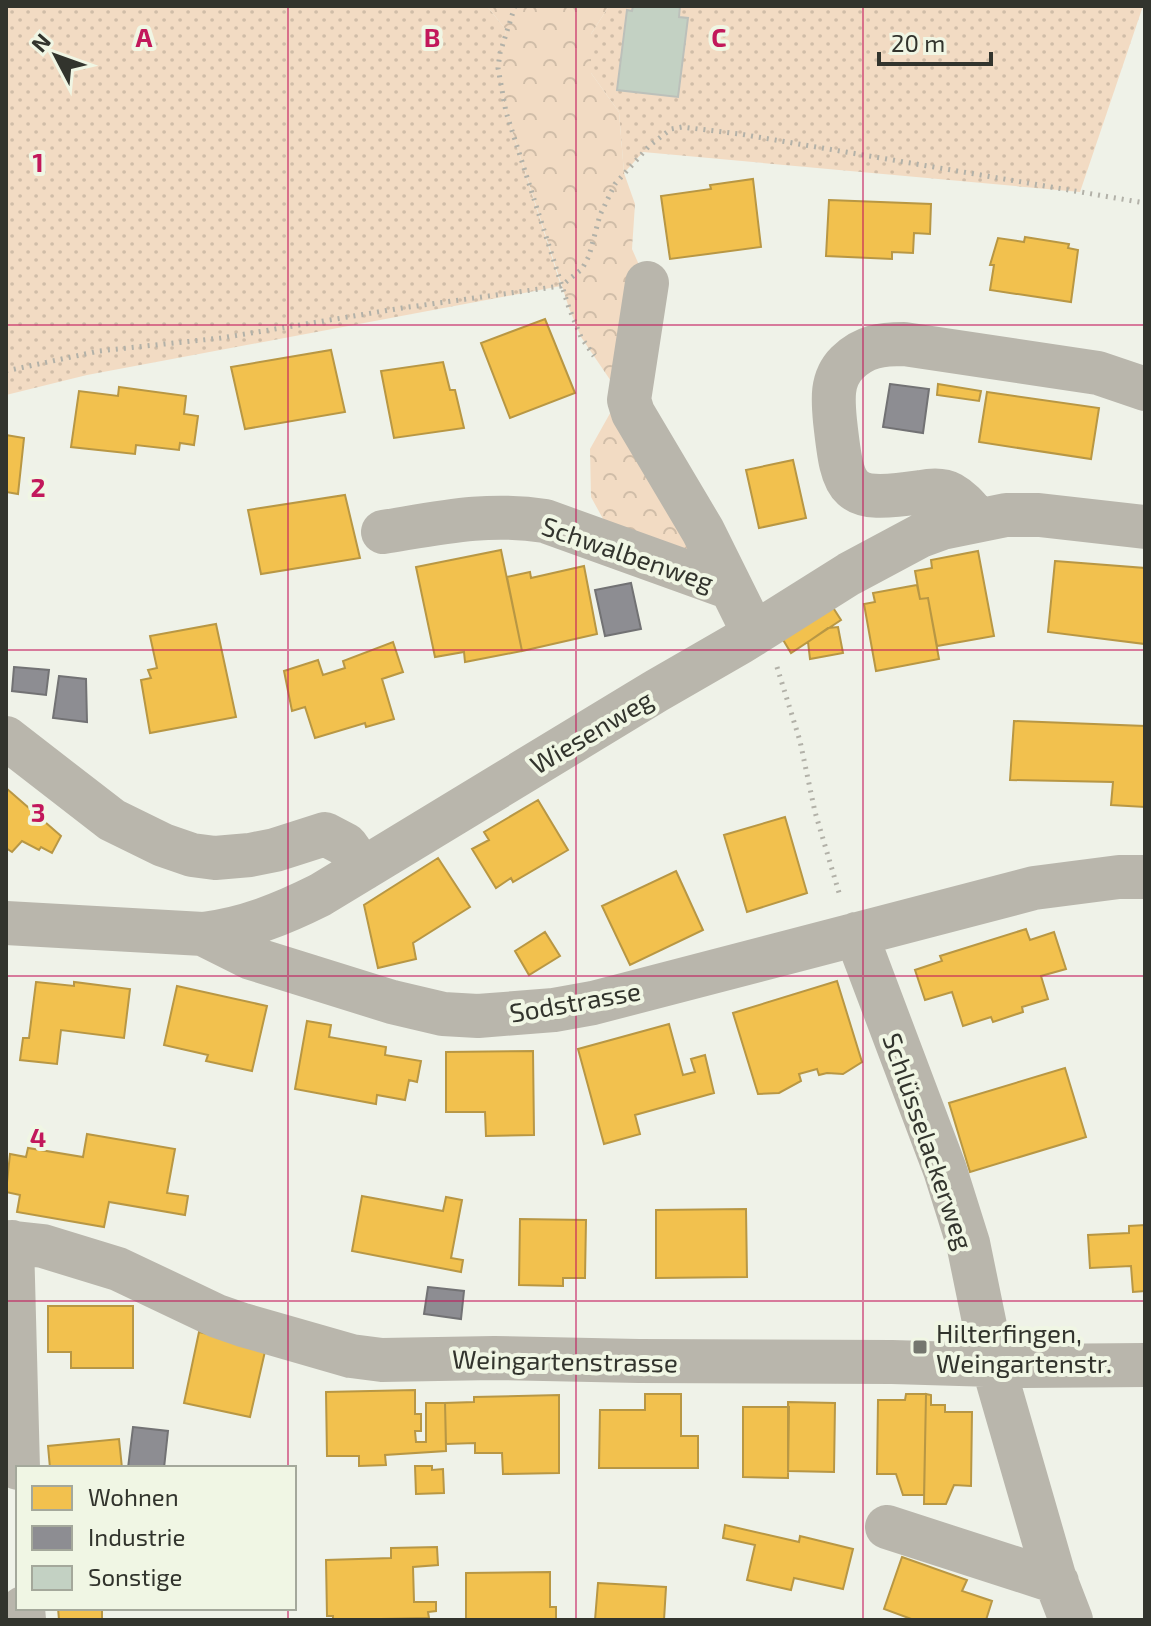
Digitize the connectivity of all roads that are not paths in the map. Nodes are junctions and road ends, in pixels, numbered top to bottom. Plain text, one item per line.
1 (647, 283) dead end
2 (1145, 389) edge
3 (978, 520) junction
4 (1145, 527) edge
5 (383, 532) dead end
6 (731, 588) junction
7 (765, 649) junction
8 (6, 738) edge
9 (363, 869) junction
10 (1145, 877) edge
11 (6, 923) edge
12 (203, 934) junction
13 (854, 935) junction
14 (9, 1242) edge
15 (993, 1365) junction
16 (1145, 1365) edge
17 (18, 1466) edge
18 (887, 1527) dead end
19 (1064, 1601) edge

1 - 6 street, Schwalbenweg
2 - 3 street
3 - 4 street, Wiesenweg
3 - 7 street, Wiesenweg
5 - 6 street, Schwalbenweg
6 - 7 street, Schwalbenweg
7 - 9 street, Wiesenweg
8 - 9 street
9 - 12 street, Wiesenweg
10 - 13 street, Sodstrasse
11 - 12 street, Sodstrasse
12 - 13 street, Sodstrasse
13 - 15 street, Schlüsselackerweg
14 - 15 street, Weingartenstrasse
14 - 17 street
15 - 16 street, Weingartenstrasse
15 - 19 street, Schlüsselackerweg
18 - 19 street, Schlüsselackerweg

